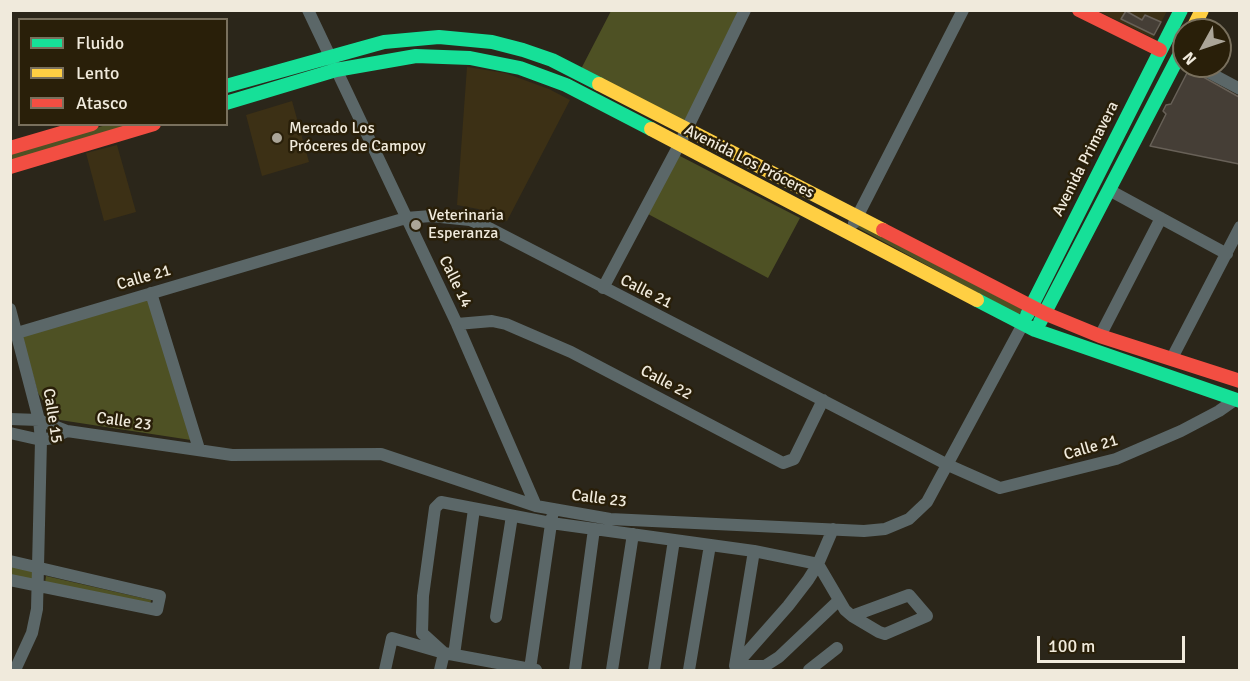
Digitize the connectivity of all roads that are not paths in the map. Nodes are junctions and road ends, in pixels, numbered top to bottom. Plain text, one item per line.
1 (308, 10) edge
2 (745, 10) edge
3 (963, 10) edge
4 (1079, 10) edge
5 (1181, 10) edge
6 (1160, 50) junction
7 (1172, 52) edge
8 (330, 56) junction
9 (336, 70) junction
10 (1172, 73) edge
11 (1219, 78) edge
12 (228, 85) edge
13 (1239, 89) edge
14 (228, 102) edge
15 (85, 126) edge
16 (146, 126) edge
17 (687, 129) junction
18 (679, 145) junction
19 (10, 148) edge
20 (10, 167) edge
21 (1109, 190) junction
22 (857, 217) junction
23 (406, 218) junction
24 (1161, 218) junction
25 (1239, 227) edge
26 (849, 232) junction
27 (1227, 254) junction
28 (603, 288) junction
29 (151, 293) junction
30 (1031, 306) junction
31 (10, 309) edge
32 (1044, 314) junction
33 (457, 324) junction
34 (1029, 327) junction
35 (17, 333) junction
36 (1100, 336) junction
37 (1172, 358) junction
38 (1239, 381) edge
39 (823, 400) junction
40 (1238, 400) edge
41 (10, 419) edge
42 (39, 420) junction
43 (67, 431) junction
44 (10, 433) edge
45 (41, 440) junction
46 (199, 449) junction
47 (948, 465) junction
48 (536, 506) junction
49 (474, 509) junction
50 (553, 510) junction
51 (512, 516) junction
52 (551, 523) junction
53 (594, 529) junction
54 (833, 529) junction
55 (633, 534) junction
56 (674, 540) junction
57 (710, 545) junction
58 (754, 551) junction
59 (10, 561) edge
60 (818, 564) junction
61 (40, 566) junction
62 (10, 580) edge
63 (39, 585) junction
64 (837, 602) junction
65 (852, 616) junction
66 (496, 617) dead end
67 (837, 648) dead end
68 (448, 654) junction
69 (496, 667) edge
70 (732, 668) edge
71 (15, 670) edge
72 (385, 670) edge
73 (440, 670) edge
74 (533, 670) edge
75 (575, 670) edge
76 (612, 670) edge
77 (654, 670) edge
78 (689, 670) edge
79 (808, 670) edge

1 - 8 street, Calle 14
2 - 17 street
3 - 22 street
4 - 6 main road
5 - 6 main road, Avenida Primavera
6 - 7 street
6 - 30 main road, Avenida Primavera
8 - 9 street, Calle 14
8 - 12 main road, Avenida Los Próceres
8 - 17 main road, Avenida Los Próceres
9 - 14 main road, Avenida Los Próceres
9 - 18 main road, Avenida Los Próceres
9 - 23 street, Calle 14
10 - 21 main road, Avenida Primavera
11 - 13 street
15 - 19 main road
16 - 20 main road
17 - 18 street
17 - 22 main road, Avenida Los Próceres
18 - 26 main road, Avenida Los Próceres
18 - 28 street
21 - 24 street
21 - 32 main road, Avenida Primavera
22 - 26 street
22 - 30 main road, Avenida Los Próceres
23 - 28 street, Calle 21
23 - 29 street, Calle 21
23 - 33 street, Calle 14
24 - 27 street
24 - 36 street
25 - 27 street
26 - 34 main road, Avenida Los Próceres
27 - 37 street
28 - 39 street, Calle 21
29 - 35 street, Calle 21
29 - 46 street
30 - 32 main road, Avenida Los Próceres
30 - 34 main road, Avenida Primavera
31 - 35 street, Calle 15
32 - 34 main road, Avenida Primavera
32 - 36 main road, Avenida Los Próceres
33 - 39 street, Calle 22
33 - 48 street, Calle 14
34 - 40 main road, Avenida Los Próceres
34 - 47 street, Calle 23
35 - 42 street, Calle 15
36 - 37 main road, Avenida Los Próceres
37 - 38 main road, Avenida Los Próceres
39 - 47 street, Calle 21
40 - 47 street, Calle 21
41 - 42 street, Calle 23
42 - 43 street, Calle 23
42 - 45 street, Calle 15
43 - 45 street, Calle 23
43 - 46 street, Calle 23
44 - 45 street
45 - 61 street, Calle 15
46 - 48 street, Calle 23
47 - 54 street, Calle 23
48 - 50 street, Calle 23
49 - 51 street
49 - 68 street
49 - 68 street
50 - 52 street
50 - 54 street, Calle 23
51 - 52 street
51 - 66 street
52 - 53 street
52 - 74 street
53 - 55 street
53 - 75 street
54 - 60 street
55 - 56 street
55 - 76 street
56 - 57 street
56 - 77 street
57 - 58 street
57 - 78 street
58 - 60 street
58 - 70 street
59 - 61 street
60 - 64 street
60 - 70 street
61 - 63 street, Calle 15
61 - 63 street
62 - 63 street
63 - 71 street, Calle 15
64 - 65 street
64 - 70 street
65 - 65 street
67 - 79 street
68 - 69 street
68 - 72 street
68 - 73 street
69 - 74 street

